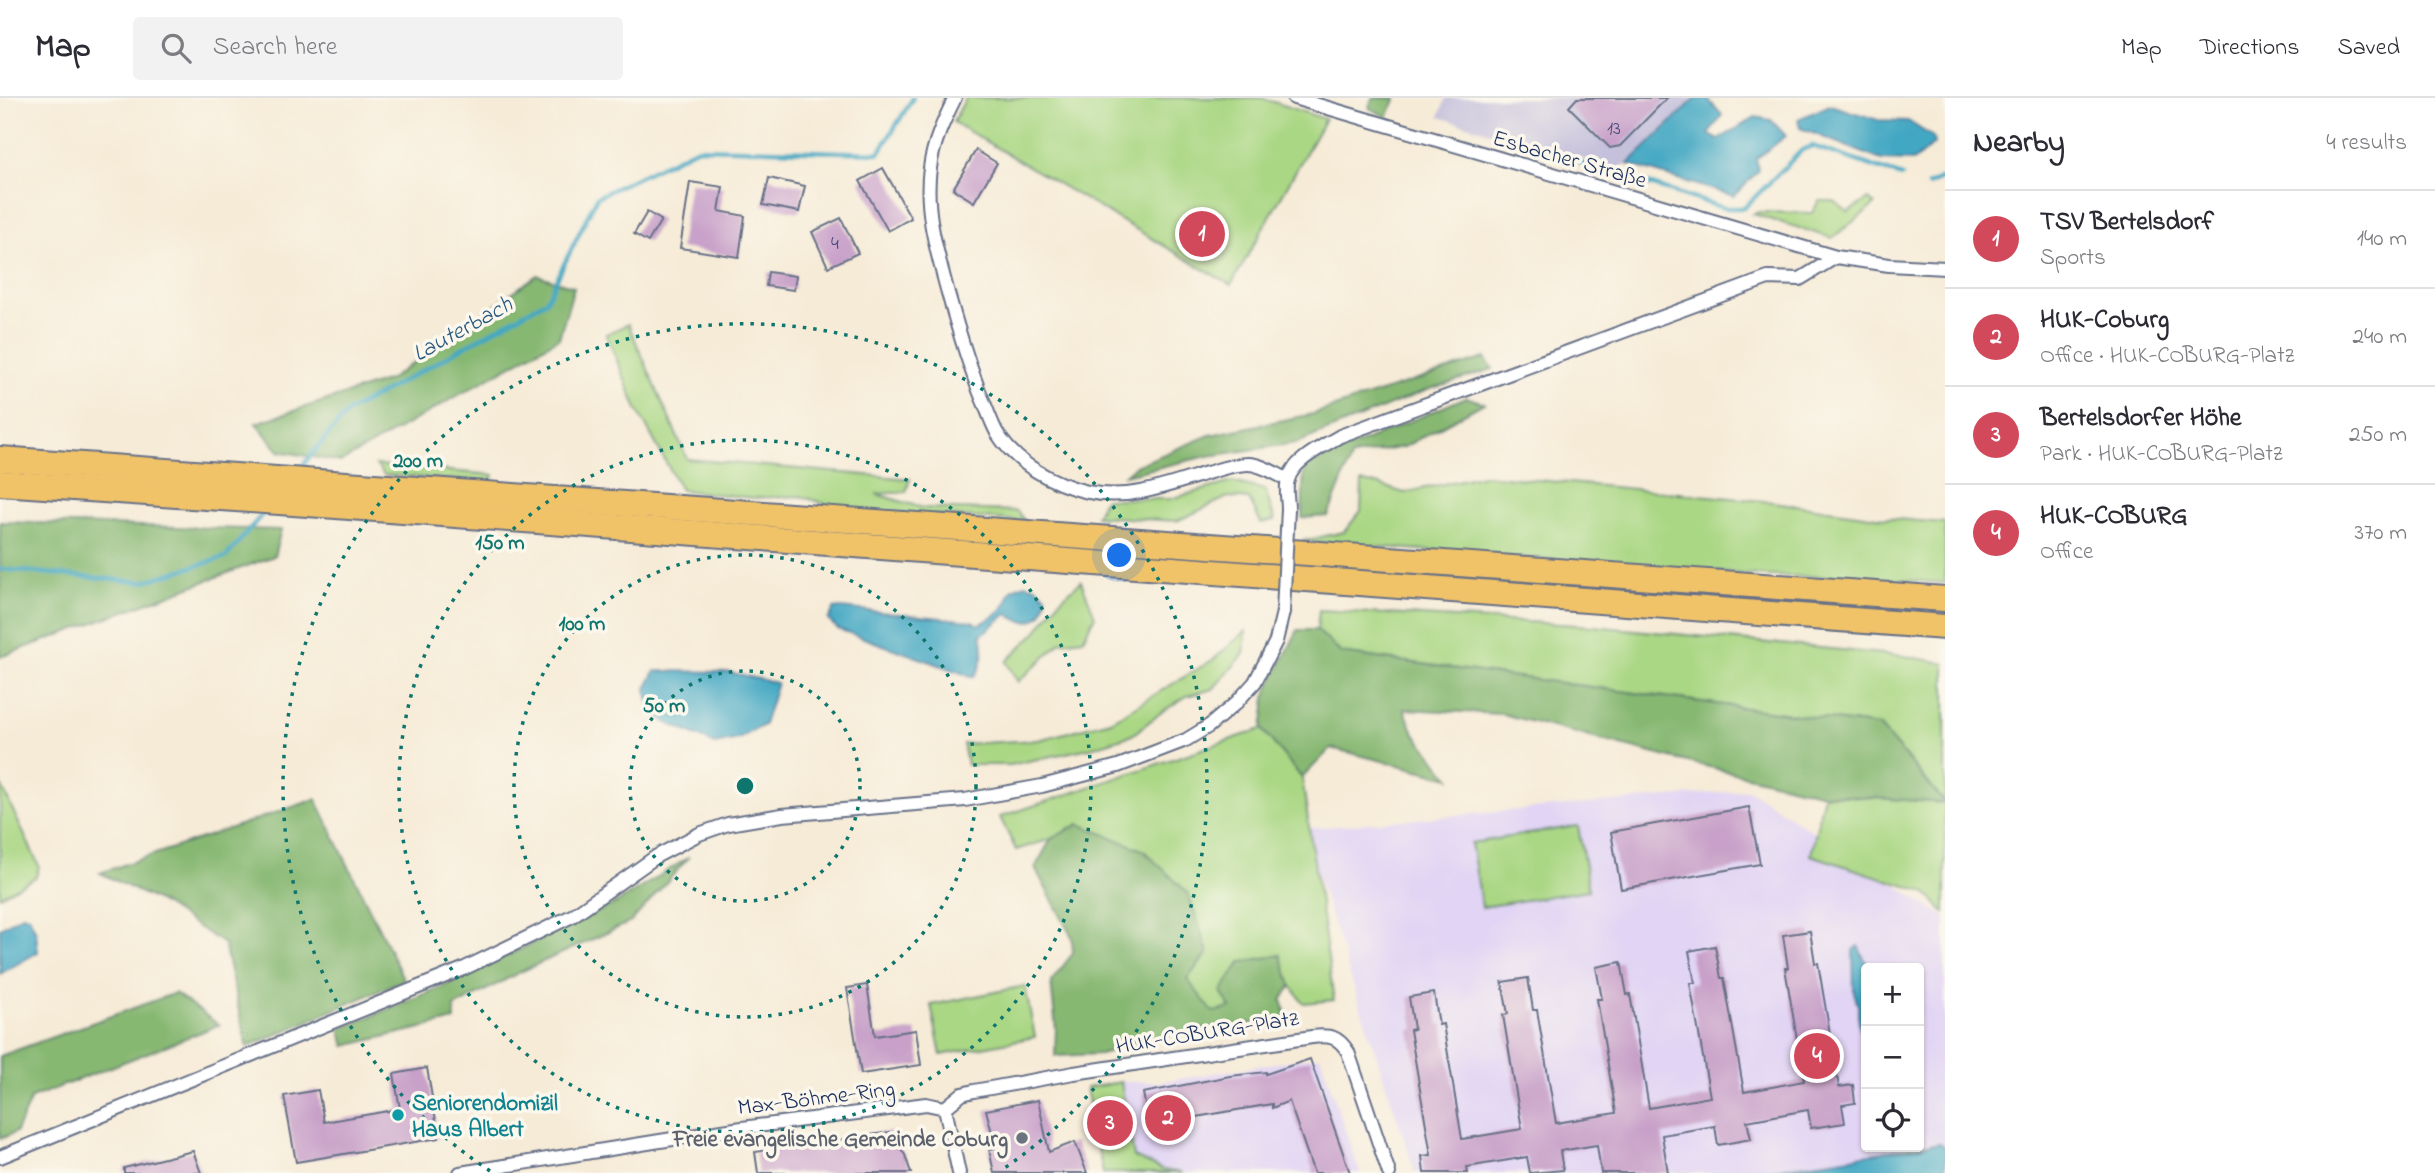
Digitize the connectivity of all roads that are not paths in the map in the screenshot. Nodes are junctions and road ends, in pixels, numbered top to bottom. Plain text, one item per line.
1 (955, 98) edge
2 (1294, 98) edge
3 (1836, 257) junction
4 (1945, 268) edge
5 (0, 459) edge
6 (1287, 479) junction
7 (0, 483) edge
8 (1945, 599) edge
9 (1945, 627) edge
10 (945, 1108) junction
11 (0, 1157) edge
12 (460, 1173) edge
13 (959, 1173) edge
14 (1389, 1173) edge

1 - 6 street
2 - 3 street, Esbacher Straße
3 - 4 street, Esbacher Straße
3 - 6 street
5 - 8 highway
6 - 11 street, bridge
7 - 9 highway
10 - 12 street, Max-Böhme-Ring
10 - 13 street
10 - 14 street, HUK-COBURG-Platz

